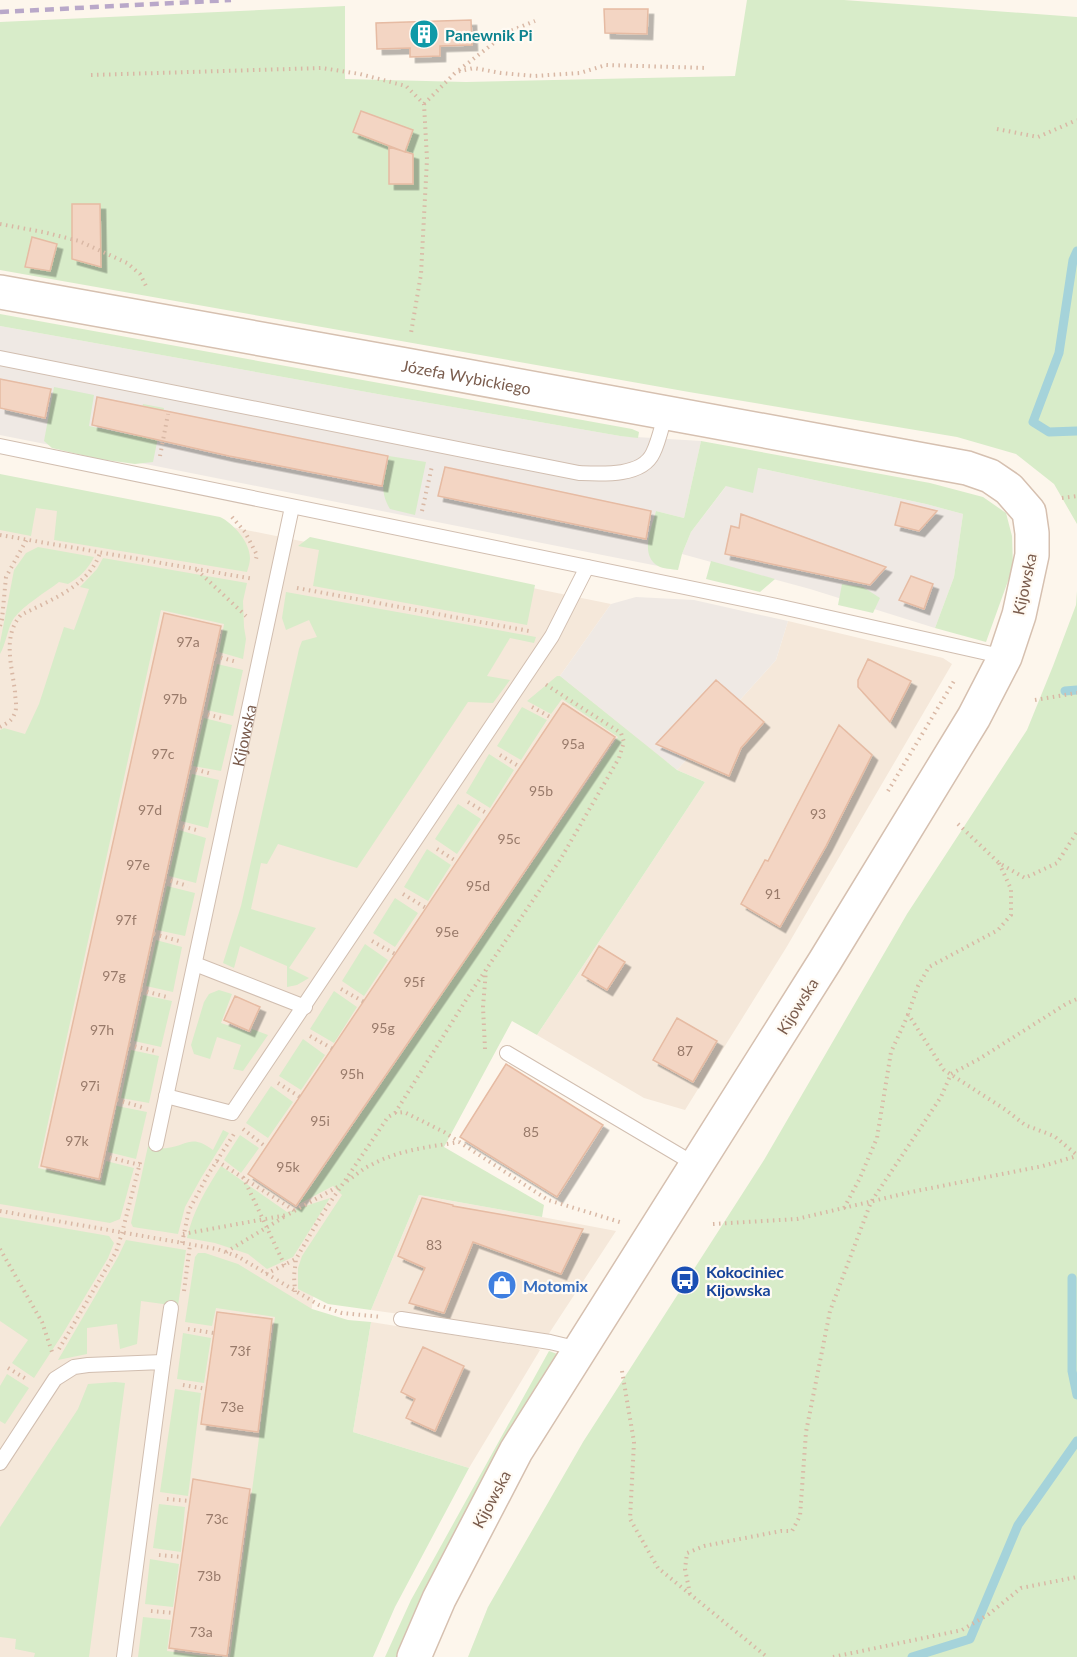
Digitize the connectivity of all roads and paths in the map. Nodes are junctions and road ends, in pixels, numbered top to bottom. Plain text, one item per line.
1 (535, 21) dead end
2 (708, 68) dead end
3 (456, 72) junction
4 (91, 75) dead end
5 (424, 104) junction
6 (1077, 120) edge
7 (997, 129) dead end
8 (0, 224) edge
9 (0, 292) edge
10 (146, 318) junction
11 (0, 358) edge
12 (406, 364) junction
13 (172, 392) junction
14 (666, 412) junction
15 (436, 444) junction
16 (0, 446) edge
17 (934, 462) joint
18 (156, 478) junction
19 (1077, 496) edge
20 (1062, 498) dead end
21 (292, 507) junction
22 (417, 532) junction
23 (27, 539) dead end
24 (100, 552) dead end
25 (587, 567) junction
26 (197, 570) dead end
27 (246, 617) dead end
28 (0, 626) edge
29 (215, 656) dead end
30 (1005, 657) junction
31 (237, 662) dead end
32 (543, 682) dead end
33 (1077, 693) edge
34 (1035, 700) dead end
35 (531, 707) dead end
36 (202, 713) dead end
37 (552, 718) dead end
38 (236, 722) dead end
39 (0, 727) edge
40 (500, 755) dead end
41 (520, 767) dead end
42 (190, 768) dead end
43 (212, 774) dead end
44 (458, 796) dead end
45 (488, 814) dead end
46 (958, 824) dead end
47 (177, 825) dead end
48 (200, 831) dead end
49 (1077, 832) edge
50 (437, 849) dead end
51 (456, 861) dead end
52 (999, 863) junction
53 (165, 879) dead end
54 (188, 886) dead end
55 (396, 890) dead end
56 (426, 908) dead end
57 (154, 934) dead end
58 (364, 937) dead end
59 (188, 944) dead end
60 (395, 954) dead end
61 (195, 964) junction
62 (486, 970) junction
63 (333, 985) dead end
64 (141, 990) dead end
65 (176, 999) dead end
66 (1077, 999) edge
67 (364, 1002) dead end
68 (304, 1007) junction
69 (908, 1014) junction
70 (302, 1031) dead end
71 (129, 1045) dead end
72 (333, 1049) dead end
73 (507, 1053) dead end
74 (164, 1054) dead end
75 (486, 1054) dead end
76 (951, 1074) junction
77 (271, 1077) dead end
78 (166, 1096) junction
79 (300, 1097) dead end
80 (117, 1100) dead end
81 (143, 1107) dead end
82 (395, 1113) junction
83 (239, 1126) dead end
84 (459, 1142) junction
85 (156, 1144) dead end
86 (266, 1147) dead end
87 (104, 1156) dead end
88 (1077, 1156) edge
89 (217, 1161) dead end
90 (140, 1165) dead end
91 (696, 1165) junction
92 (243, 1177) junction
93 (343, 1184) junction
94 (871, 1202) junction
95 (844, 1208) junction
96 (0, 1211) edge
97 (295, 1211) junction
98 (287, 1215) junction
99 (263, 1220) junction
100 (627, 1224) dead end
101 (713, 1224) dead end
102 (267, 1227) junction
103 (183, 1234) dead end
104 (0, 1249) edge
105 (225, 1252) junction
106 (296, 1259) junction
107 (285, 1266) junction
108 (266, 1274) junction
109 (295, 1292) junction
110 (171, 1308) dead end
111 (400, 1319) joint
112 (180, 1328) dead end
113 (214, 1333) dead end
114 (581, 1349) junction
115 (54, 1357) dead end
116 (163, 1362) junction
117 (8, 1368) dead end
118 (622, 1371) dead end
119 (172, 1384) dead end
120 (36, 1385) dead end
121 (206, 1389) dead end
122 (0, 1464) edge
123 (157, 1498) dead end
124 (190, 1502) dead end
125 (149, 1553) dead end
126 (182, 1557) dead end
127 (1077, 1577) edge
128 (690, 1594) junction
129 (141, 1610) dead end
130 (174, 1613) dead end
131 (124, 1657) edge
132 (414, 1657) edge
133 (766, 1657) edge
134 (833, 1657) edge

1 - 3 path
2 - 3 path
3 - 5 path
4 - 5 path
5 - 12 path
6 - 7 path
8 - 10 path
9 - 10 street, Józefa Wybickiego
10 - 12 street, Józefa Wybickiego
11 - 13 lane
12 - 14 street, Józefa Wybickiego
13 - 15 lane
13 - 18 path
14 - 15 lane
14 - 17 street, Józefa Wybickiego
15 - 22 path
16 - 18 lane
17 - 30 street, Kijowska
18 - 21 lane
19 - 20 path
21 - 22 lane
21 - 61 lane, Kijowska
22 - 25 lane
23 - 28 path
24 - 39 path
25 - 30 lane
25 - 68 lane
26 - 27 path
29 - 31 path
30 - 91 street, Kijowska
32 - 62 path
33 - 34 path
35 - 37 path
36 - 38 path
40 - 41 path
42 - 43 path
44 - 45 path
46 - 52 path
47 - 48 path
49 - 52 path
50 - 51 path
52 - 69 path
53 - 54 path
55 - 56 path
57 - 59 path
58 - 60 path
61 - 68 lane
61 - 78 lane, Kijowska
62 - 75 path
62 - 82 path
63 - 67 path
64 - 65 path
66 - 76 path
68 - 78 lane
69 - 76 path
69 - 95 path
70 - 72 path
71 - 74 path
73 - 91 lane
76 - 88 path
76 - 94 path
77 - 79 path
78 - 85 lane, Kijowska
80 - 81 path
82 - 84 path
82 - 93 path
83 - 86 path
84 - 93 path
84 - 100 path
87 - 90 path
88 - 94 path
89 - 92 path
91 - 114 street, Kijowska
92 - 97 path
92 - 99 path
93 - 97 path
93 - 106 path
94 - 95 path
94 - 128 path
95 - 101 path
96 - 105 path
97 - 98 path
98 - 99 path
98 - 102 path
99 - 102 path
99 - 103 path
102 - 105 path
102 - 107 path
104 - 115 path
105 - 108 path
106 - 107 path
106 - 109 path
107 - 108 path
108 - 109 path
109 - 111 path
110 - 116 lane
111 - 114 lane
112 - 113 path
114 - 132 street, Kijowska
116 - 122 lane
116 - 131 lane
117 - 120 path
118 - 128 path
119 - 121 path
123 - 124 path
125 - 126 path
127 - 134 path
128 - 133 path
129 - 130 path

